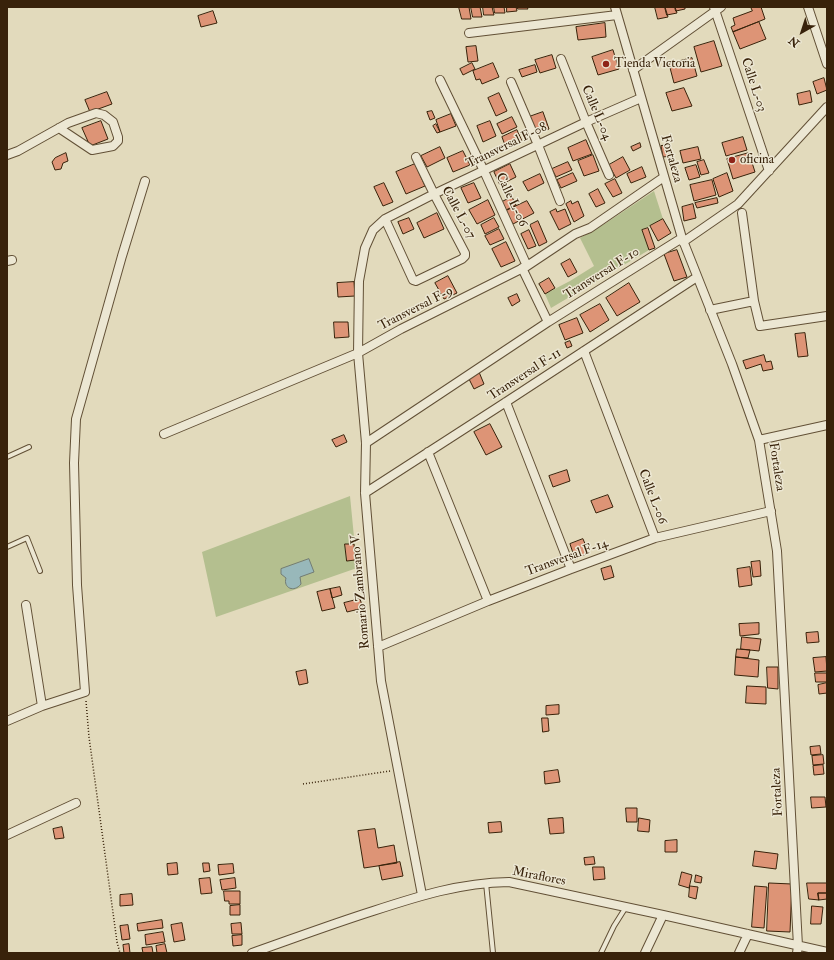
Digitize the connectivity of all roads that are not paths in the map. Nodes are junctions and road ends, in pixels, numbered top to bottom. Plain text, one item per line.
1 (614, 7) edge
2 (808, 7) edge
3 (717, 8) edge
4 (617, 16) junction
5 (469, 33) dead end
6 (561, 59) dead end
7 (827, 64) edge
8 (634, 70) junction
9 (440, 80) dead end
10 (511, 82) dead end
11 (641, 98) junction
12 (827, 107) edge
13 (586, 122) junction
14 (59, 128) junction
15 (538, 145) junction
16 (7, 155) edge
17 (416, 156) dead end
18 (769, 170) junction
19 (484, 171) junction
20 (609, 175) dead end
21 (664, 177) junction
22 (145, 181) dead end
23 (434, 194) junction
24 (560, 201) dead end
25 (742, 213) dead end
26 (385, 219) junction
27 (682, 240) junction
28 (525, 267) junction
29 (697, 277) junction
30 (359, 281) joint
31 (754, 301) junction
32 (710, 310) junction
33 (827, 316) edge
34 (548, 322) junction
35 (584, 351) junction
36 (358, 353) junction
37 (506, 402) junction
38 (827, 425) edge
39 (164, 434) dead end
40 (759, 440) junction
41 (366, 443) junction
42 (29, 447) dead end
43 (428, 452) junction
44 (7, 457) edge
45 (365, 493) junction
46 (771, 512) junction
47 (655, 538) junction
48 (7, 547) edge
49 (571, 569) junction
50 (40, 571) dead end
51 (488, 601) junction
52 (26, 605) dead end
53 (378, 647) junction
54 (42, 706) junction
55 (7, 721) edge
56 (76, 803) dead end
57 (7, 835) edge
58 (486, 882) junction
59 (422, 895) junction
60 (626, 907) junction
61 (663, 915) junction
62 (748, 934) junction
63 (798, 950) edge
64 (827, 952) edge
65 (252, 953) edge
66 (493, 953) edge
67 (601, 953) edge
68 (645, 953) edge
69 (739, 953) edge

1 - 4 street, Fortaleza
2 - 7 street
3 - 8 street
3 - 18 street, Calle L-03
4 - 5 street
4 - 8 street, Fortaleza
6 - 13 street, Calle L-04
8 - 11 street, Fortaleza
9 - 19 street, Calle L-06
10 - 15 street
11 - 13 street, Transversal F-08
11 - 21 street, Fortaleza
12 - 18 street, Transversal F-10
13 - 15 street, Transversal F-08
13 - 20 street, Calle L-04
14 - 14 street
14 - 16 street
15 - 19 street, Transversal F-08
15 - 24 street
17 - 23 street, Calle L-07
18 - 27 street, Transversal F-10
19 - 23 street, Transversal F-08
19 - 28 street, Calle L-06
21 - 27 street, Fortaleza
21 - 28 street, Transversal F-9
22 - 54 street
23 - 26 street, Transversal F-08
23 - 26 street, Calle L-07
25 - 31 street
26 - 30 street, Transversal F-08
27 - 29 street, Fortaleza
27 - 34 street, Transversal F-10
28 - 34 street, Calle L-06
28 - 36 street, Transversal F-9
29 - 32 street, Fortaleza
29 - 35 street, Transversal F-11
30 - 36 street, Romario Zambrano V.
31 - 32 street
31 - 33 street
32 - 40 street, Fortaleza
34 - 41 street, Transversal F-10
35 - 37 street, Transversal F-11
35 - 47 street, Calle L-06
36 - 39 street, Transversal F-9
36 - 41 street, Romario Zambrano V.
37 - 43 street, Transversal F-11
37 - 49 street
38 - 40 street
40 - 46 street, Fortaleza
41 - 45 street, Romario Zambrano V.
42 - 44 lane
43 - 45 street, Transversal F-11
43 - 51 street
45 - 53 street, Romario Zambrano V.
46 - 47 street, Transversal F-14
46 - 63 street, Fortaleza
47 - 49 street, Transversal F-14
48 - 50 lane
49 - 51 street, Transversal F-14
51 - 53 street, Transversal F-14
52 - 54 street
53 - 59 street, Romario Zambrano V.
54 - 55 street
56 - 57 street
58 - 59 street, Miraflores
58 - 60 street, Miraflores
58 - 66 lane
59 - 65 street, Miraflores
60 - 61 street, Miraflores
60 - 67 lane
61 - 62 street, Miraflores
61 - 68 street
62 - 63 street, Miraflores
62 - 69 street
63 - 64 street, Miraflores

